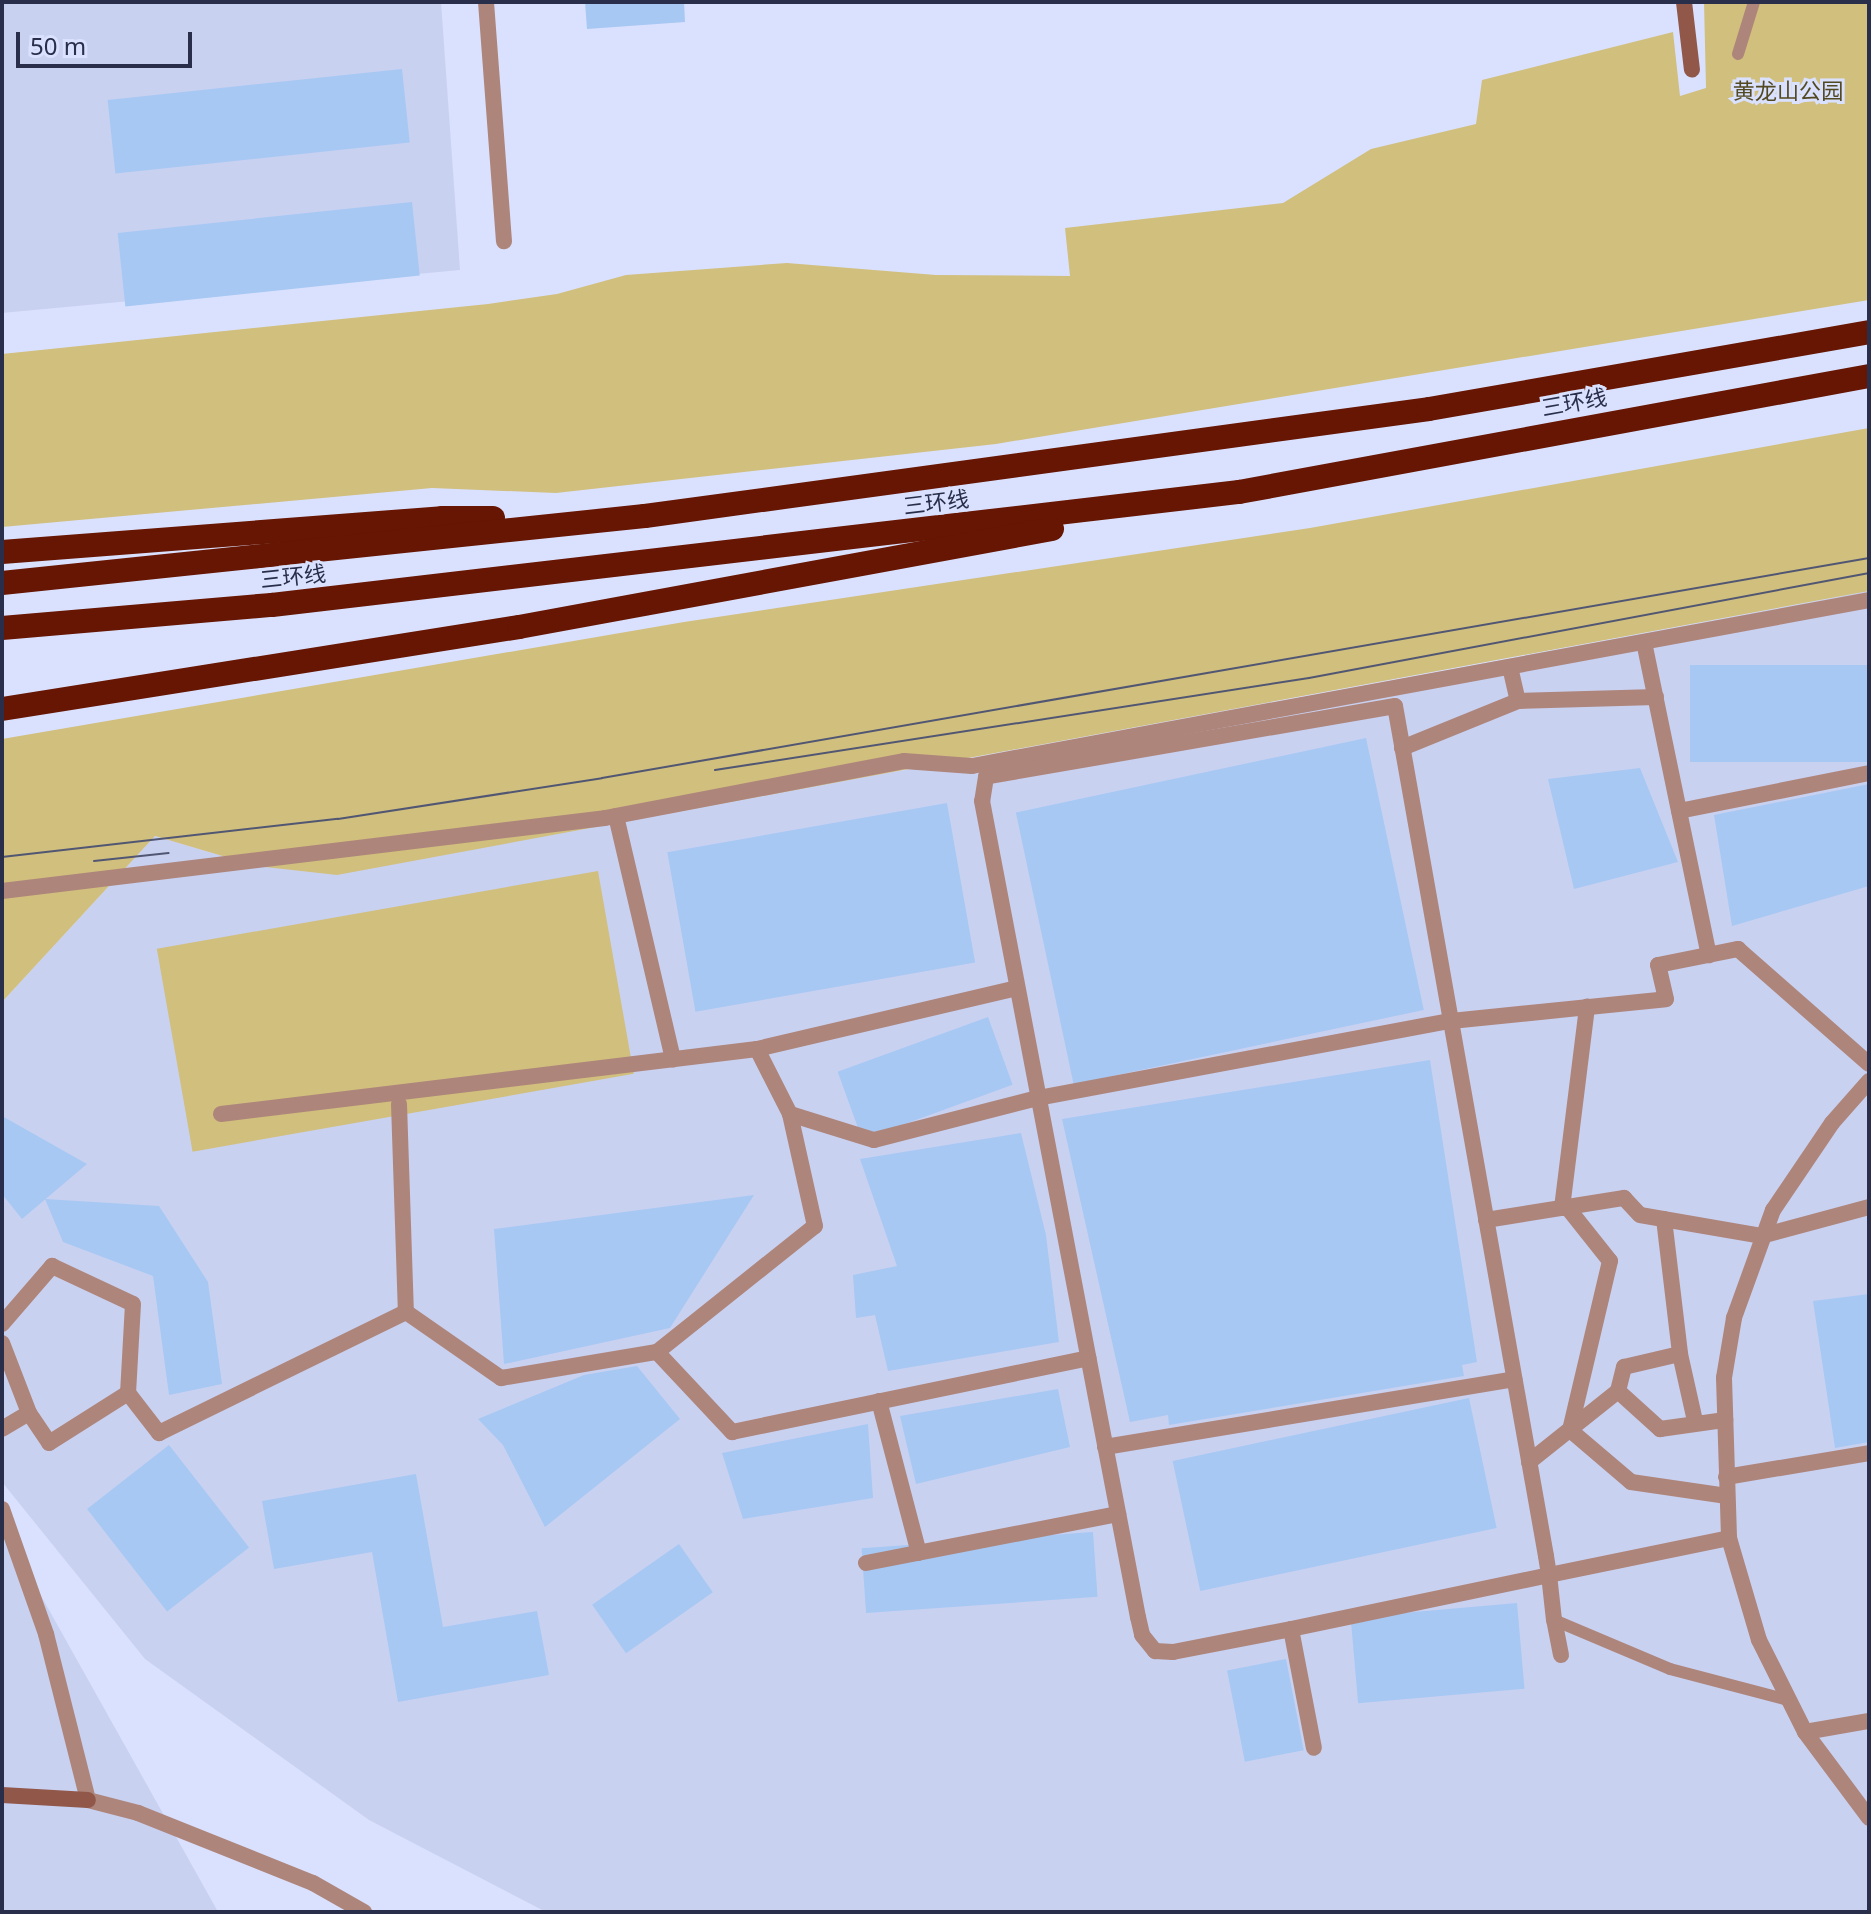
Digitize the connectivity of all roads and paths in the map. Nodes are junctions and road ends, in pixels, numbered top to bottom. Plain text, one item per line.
1 (486, 2) edge
2 (1684, 2) edge
3 (1754, 2) edge
4 (1738, 54) dead end
5 (1692, 70) dead end
6 (504, 241) dead end
7 (1869, 332) edge
8 (1869, 376) edge
9 (1239, 492) junction
10 (603, 520) junction
11 (2, 552) edge
12 (2, 583) edge
13 (1869, 600) edge
14 (2, 628) edge
15 (1644, 642) junction
16 (1510, 667) junction
17 (1656, 697) junction
18 (1518, 701) junction
19 (2, 709) edge
20 (1402, 748) junction
21 (1869, 773) edge
22 (1679, 811) junction
23 (616, 816) junction
24 (2, 891) edge
25 (1709, 955) junction
26 (1017, 988) junction
27 (1587, 1007) junction
28 (1451, 1021) junction
29 (757, 1049) junction
30 (673, 1059) junction
31 (1869, 1064) edge
32 (1869, 1081) edge
33 (1038, 1098) junction
34 (399, 1104) dead end
35 (221, 1114) dead end
36 (790, 1114) junction
37 (1869, 1207) edge
38 (1564, 1208) junction
39 (1664, 1219) junction
40 (1486, 1220) junction
41 (1761, 1236) junction
42 (406, 1312) junction
43 (2, 1324) edge
44 (2, 1343) edge
45 (657, 1352) junction
46 (1680, 1354) junction
47 (1088, 1358) junction
48 (1514, 1379) junction
49 (1618, 1391) junction
50 (128, 1393) junction
51 (879, 1401) junction
52 (29, 1413) junction
53 (1725, 1420) junction
54 (1695, 1421) junction
55 (2, 1429) edge
56 (1570, 1430) junction
57 (1105, 1447) junction
58 (1869, 1453) edge
59 (1529, 1462) junction
60 (1726, 1477) junction
61 (1727, 1496) junction
62 (2, 1509) edge
63 (1118, 1514) junction
64 (1729, 1538) junction
65 (919, 1553) junction
66 (866, 1563) dead end
67 (1549, 1575) junction
68 (1554, 1620) junction
69 (1291, 1629) junction
70 (1561, 1655) dead end
71 (1788, 1700) junction
72 (1869, 1721) edge
73 (1805, 1732) junction
74 (1314, 1748) dead end
75 (2, 1795) edge
76 (88, 1800) junction
77 (1869, 1818) edge
78 (364, 1912) edge

1 - 6 street
2 - 5 street
3 - 4 lane
7 - 10 highway, 三环线
8 - 9 highway, 三环线
9 - 14 highway, 三环线
9 - 19 highway
10 - 11 highway
10 - 12 highway, 三环线
13 - 15 street
15 - 16 street
15 - 17 street
16 - 18 street
16 - 23 street
17 - 18 street
17 - 22 street
18 - 20 street
20 - 26 street
20 - 28 street
21 - 22 street
22 - 25 street
23 - 24 street
23 - 30 street
25 - 27 street
25 - 31 street
26 - 29 street
26 - 33 street
27 - 28 street
27 - 38 street
28 - 33 street
28 - 40 street
29 - 30 street
29 - 36 street
30 - 35 street
32 - 41 street
33 - 36 street
33 - 47 street
34 - 42 street
36 - 45 street
37 - 41 street
38 - 39 street
38 - 40 street
38 - 56 street
39 - 41 street
39 - 46 street
40 - 48 street
41 - 53 street
42 - 45 street
42 - 50 street
43 - 50 street
44 - 52 street
45 - 51 street
46 - 49 street
46 - 54 street
47 - 51 street
47 - 57 street
48 - 57 street
48 - 59 street
49 - 54 street
49 - 56 street
50 - 52 street
51 - 65 street
52 - 55 street
53 - 54 street
53 - 60 street
56 - 59 street
56 - 61 street
57 - 63 street
58 - 60 street
59 - 67 street
60 - 61 street
61 - 64 street
62 - 76 street
63 - 65 street
63 - 69 street
64 - 67 street
64 - 71 street
65 - 66 street
67 - 68 street
67 - 69 street
68 - 70 street
68 - 71 lane
69 - 74 street
71 - 73 street
72 - 73 street
73 - 77 street
75 - 76 street
76 - 78 street

